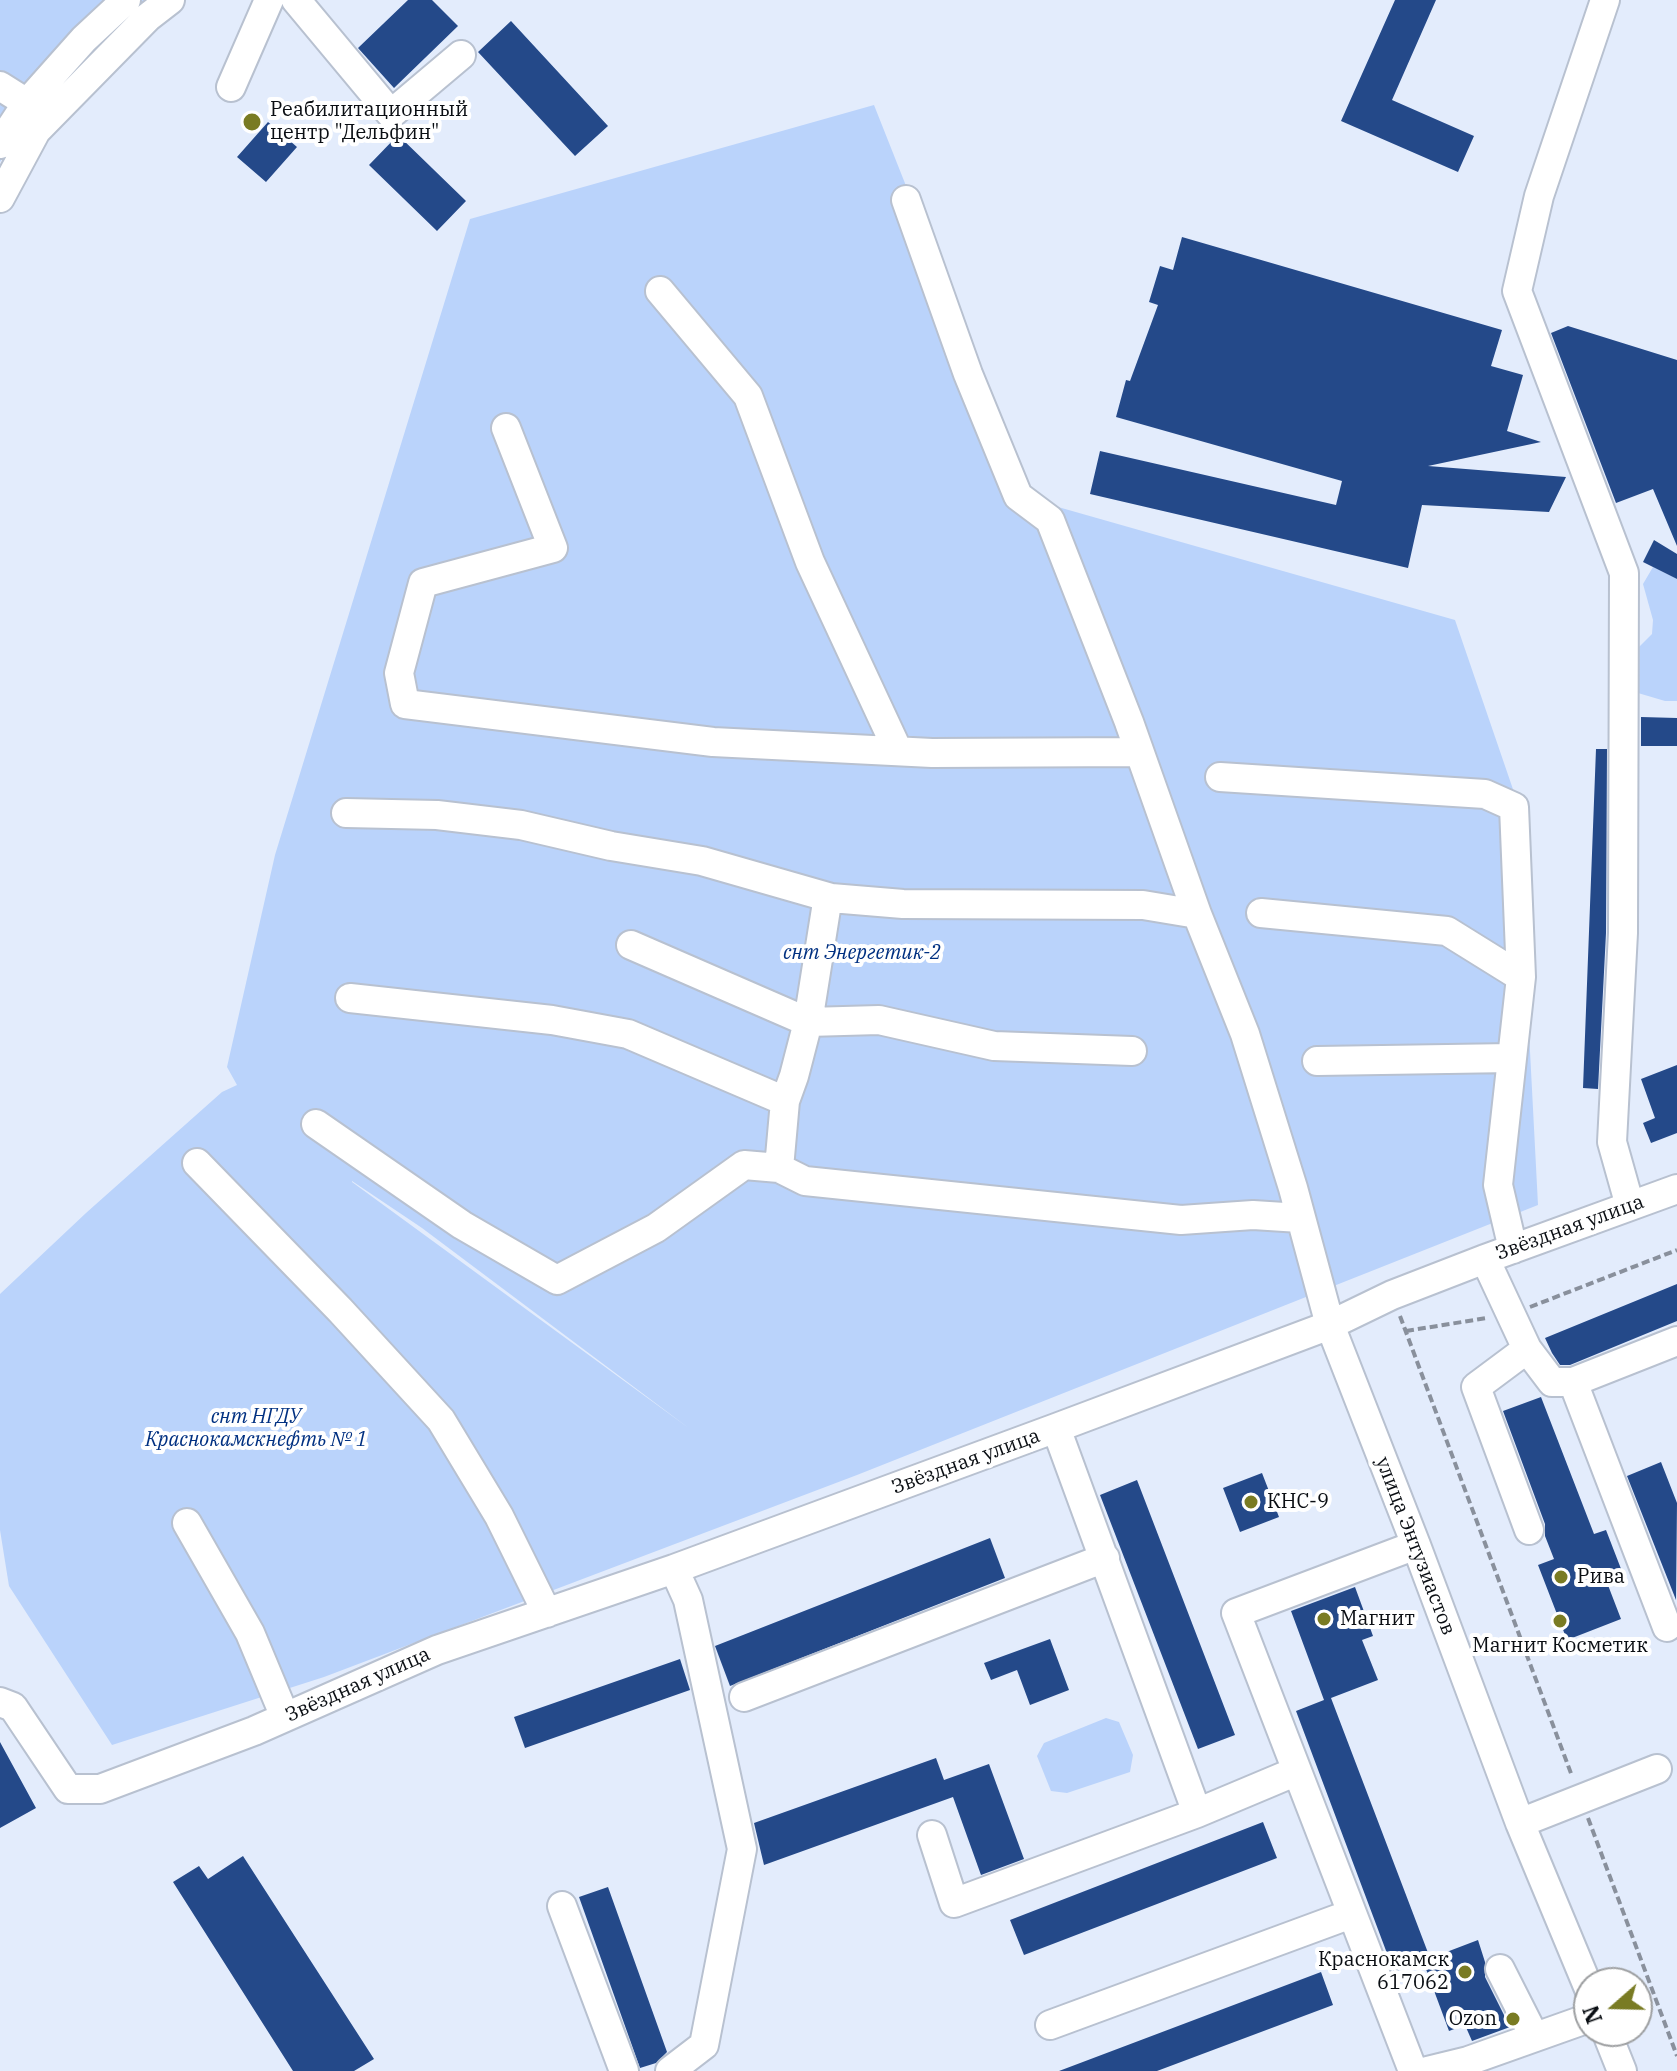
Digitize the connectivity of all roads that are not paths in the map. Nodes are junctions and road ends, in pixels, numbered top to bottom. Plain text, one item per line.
1 (126, 0) edge
2 (170, 0) edge
3 (269, 0) edge
4 (296, 0) edge
5 (1605, 0) edge
6 (461, 55) dead end
7 (0, 86) edge
8 (231, 87) dead end
9 (27, 103) junction
10 (0, 144) edge
11 (0, 198) edge
12 (906, 200) dead end
13 (660, 291) dead end
14 (506, 428) dead end
15 (898, 751) junction
16 (1139, 752) junction
17 (1220, 777) dead end
18 (346, 813) dead end
19 (831, 898) junction
20 (1261, 913) dead end
21 (1197, 914) junction
22 (631, 945) dead end
23 (1521, 977) junction
24 (350, 998) dead end
25 (808, 1022) junction
26 (1132, 1051) dead end
27 (1512, 1058) junction
28 (1317, 1061) dead end
29 (785, 1101) junction
30 (316, 1124) dead end
31 (197, 1163) dead end
32 (779, 1168) junction
33 (1677, 1189) edge
34 (1630, 1206) junction
35 (1300, 1218) junction
36 (1513, 1249) junction
37 (1485, 1259) junction
38 (1330, 1325) junction
39 (1677, 1341) edge
40 (1527, 1349) junction
41 (1573, 1382) junction
42 (1056, 1428) junction
43 (187, 1523) dead end
44 (1529, 1530) dead end
45 (1416, 1545) junction
46 (1105, 1558) junction
47 (674, 1569) junction
48 (547, 1613) junction
49 (1667, 1627) dead end
50 (744, 1697) dead end
51 (0, 1702) edge
52 (285, 1717) junction
53 (1657, 1769) dead end
54 (1297, 1771) junction
55 (1197, 1813) junction
56 (1520, 1823) junction
57 (932, 1835) dead end
58 (562, 1906) dead end
59 (1351, 1914) junction
60 (1580, 1967) edge
61 (1500, 1969) dead end
62 (1573, 2023) edge
63 (1050, 2025) dead end
64 (1534, 2036) junction
65 (1612, 2047) edge
66 (1470, 2066) edge
67 (624, 2071) edge
68 (670, 2071) edge
69 (1413, 2071) edge
70 (1427, 2071) edge
71 (1622, 2071) edge

1 - 9 street
2 - 11 street
3 - 8 street
4 - 6 street
5 - 34 street
7 - 9 street
9 - 10 street
12 - 16 street, улица Энтузиастов
13 - 15 street
14 - 15 street
15 - 16 street
16 - 21 street, улица Энтузиастов
17 - 23 street
18 - 19 street
19 - 21 street
19 - 25 street
20 - 23 street
21 - 35 street, улица Энтузиастов
22 - 25 street
23 - 27 street
24 - 29 street
25 - 26 street
25 - 29 street
27 - 28 street
27 - 36 street
29 - 32 street
30 - 32 street
31 - 48 street
32 - 35 street
33 - 34 street, Звёздная улица
34 - 36 street, Звёздная улица
35 - 38 street, улица Энтузиастов
36 - 37 street, Звёздная улица
37 - 38 street, Звёздная улица
37 - 40 street
38 - 42 street, Звёздная улица
38 - 45 street, улица Энтузиастов
39 - 41 street
40 - 41 street
40 - 44 street
41 - 49 street
42 - 46 street
42 - 47 street, Звёздная улица
43 - 52 street
45 - 54 street
45 - 56 street, улица Энтузиастов
46 - 50 street
46 - 55 street
47 - 48 street, Звёздная улица
47 - 68 street
48 - 52 street, Звёздная улица
51 - 52 street, Звёздная улица
53 - 56 street
54 - 55 street
54 - 59 street
55 - 57 street
56 - 60 street, улица Энтузиастов
58 - 67 street
59 - 63 street
59 - 69 street
61 - 64 street
62 - 64 street
64 - 66 street
65 - 71 street
66 - 70 street

